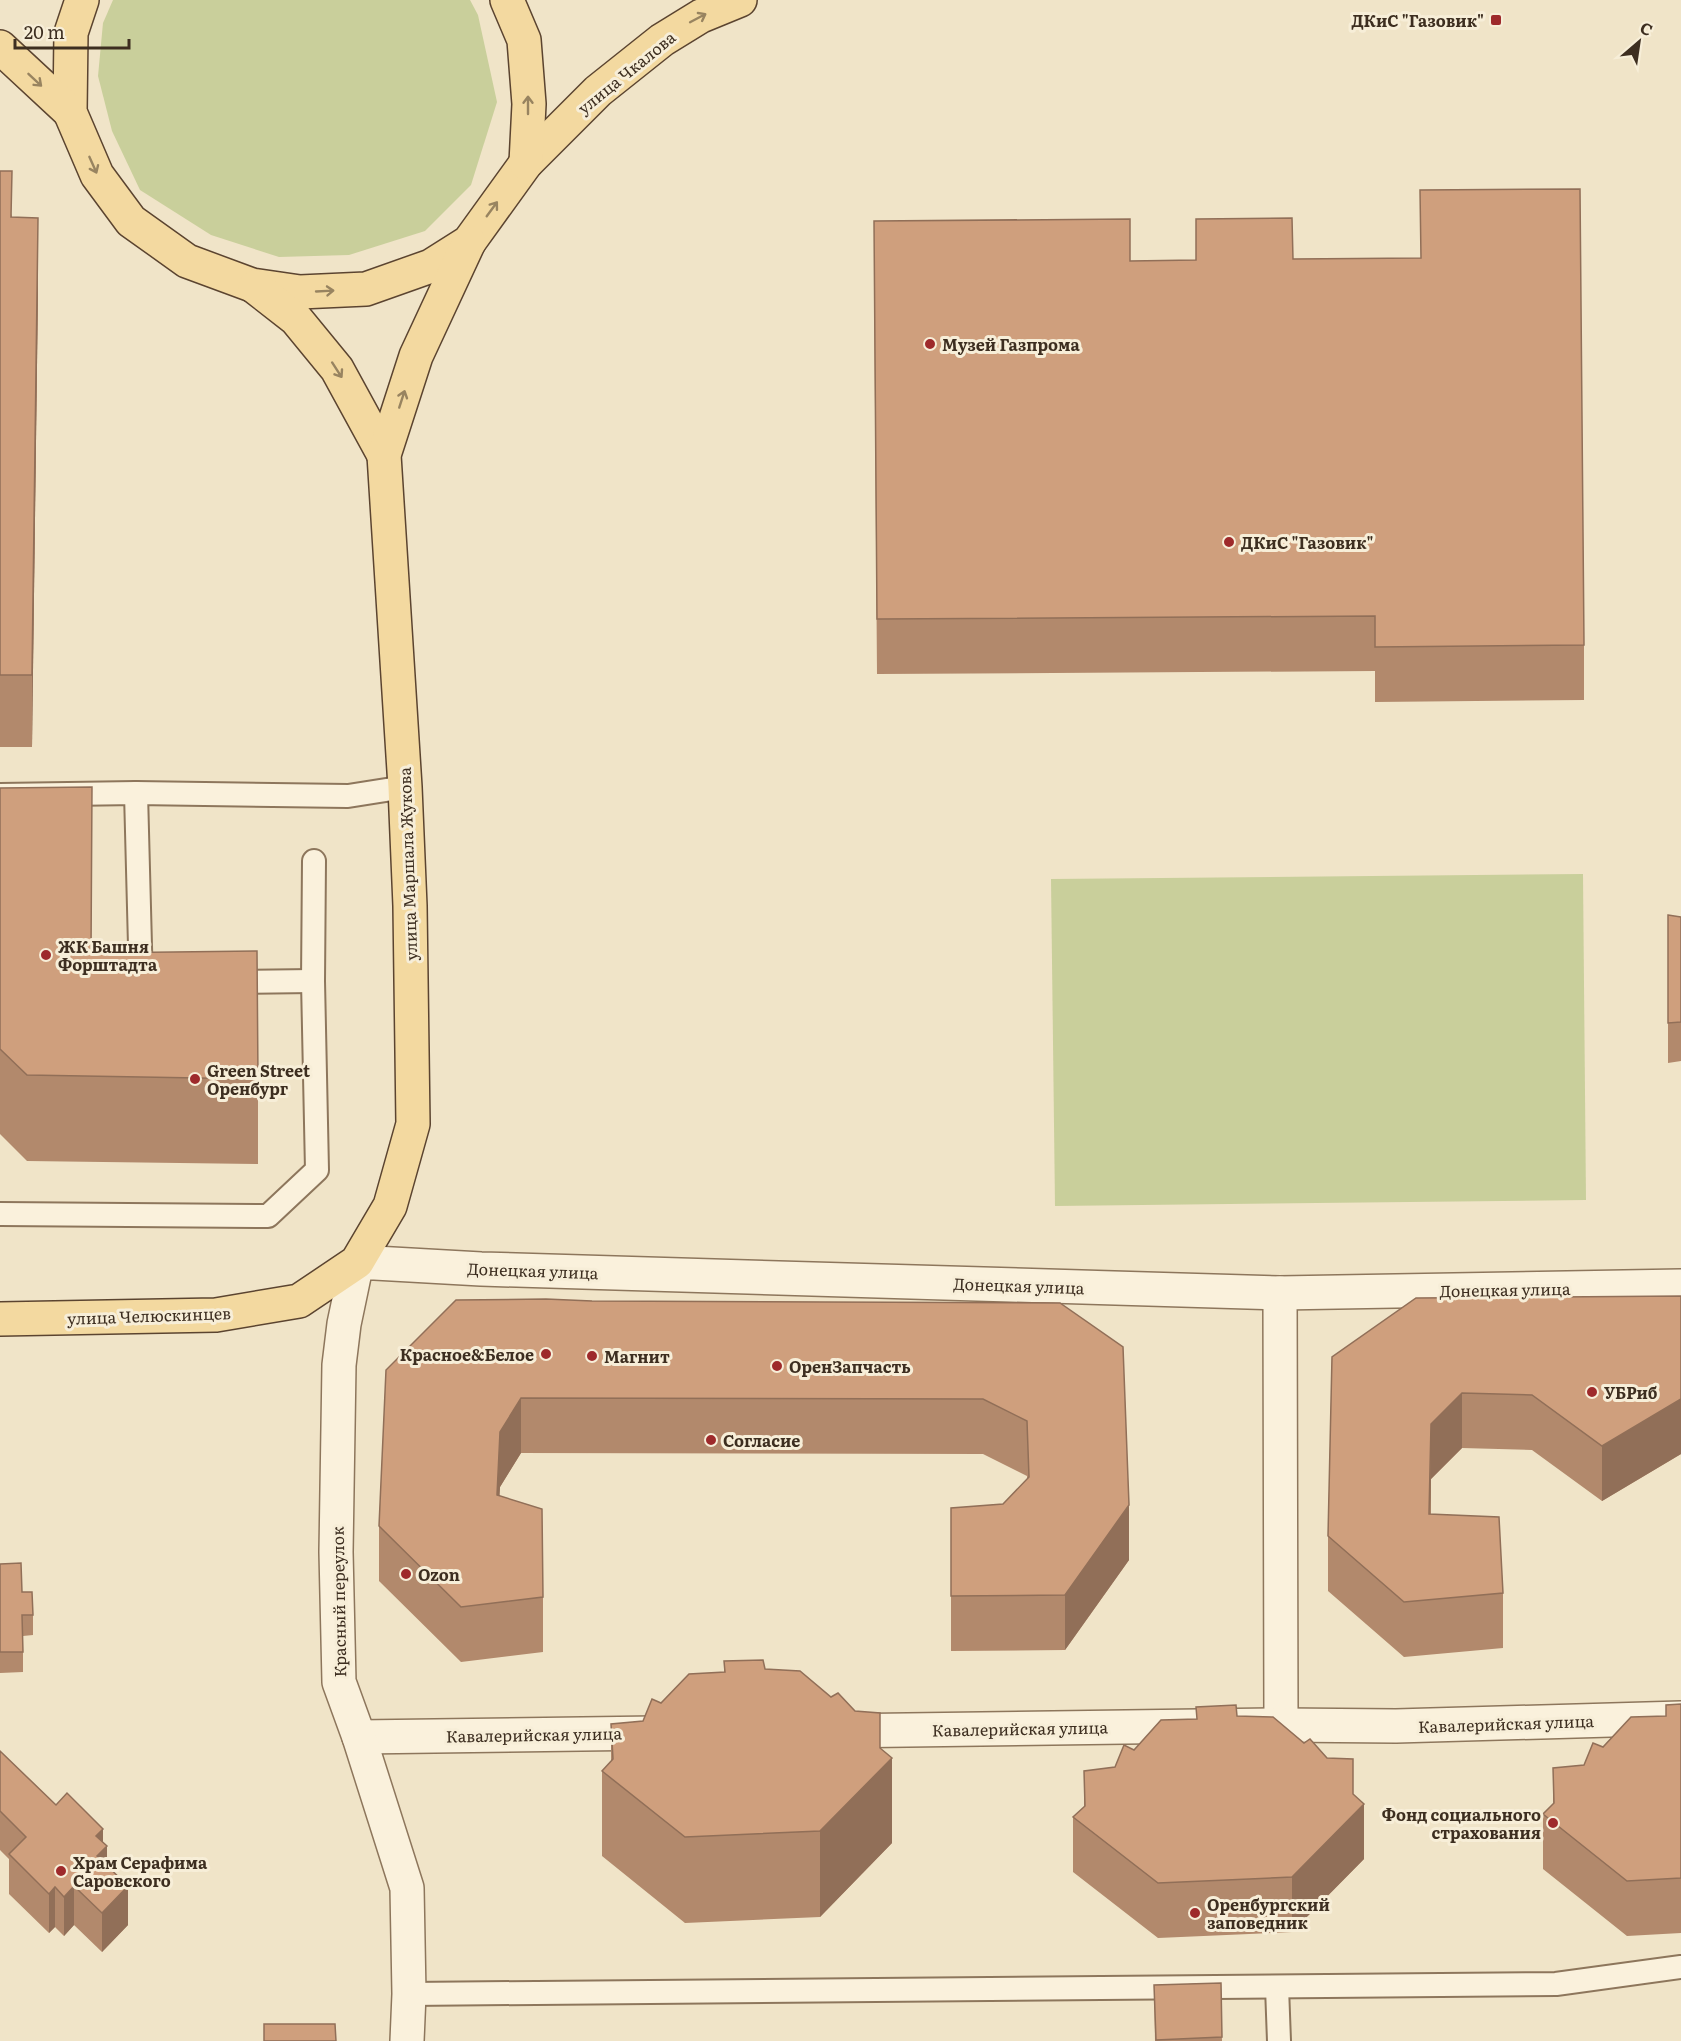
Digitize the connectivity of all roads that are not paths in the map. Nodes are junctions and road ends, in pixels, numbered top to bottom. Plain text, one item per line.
1 (82, 0) edge
2 (507, 0) edge
3 (740, 0) edge
4 (0, 47) edge
5 (70, 112) junction
6 (526, 163) junction
7 (469, 242) junction
8 (252, 285) junction
9 (384, 455) junction
10 (405, 787) junction
11 (136, 793) junction
12 (0, 795) edge
13 (314, 861) dead end
14 (313, 981) junction
15 (210, 983) edge
16 (164, 984) edge
17 (0, 1214) edge
18 (357, 1262) junction
19 (1681, 1286) edge
20 (1280, 1293) junction
21 (0, 1319) edge
22 (1681, 1718) edge
23 (1281, 1725) junction
24 (802, 1731) edge
25 (682, 1733) edge
26 (359, 1737) junction
27 (1681, 1967) edge
28 (1277, 1987) junction
29 (409, 1994) junction
30 (408, 2041) edge
31 (1279, 2041) edge

1 - 5 main road
6 -> 2 main road
6 -> 3 main road, улица Чкалова
4 -> 5 main road
5 -> 8 main road
7 -> 6 main road, улица Чкалова
8 -> 7 main road
9 -> 7 main road, улица Маршала Жукова
8 -> 9 main road, улица Маршала Жукова
9 - 10 main road, улица Маршала Жукова
10 - 11 lane
10 - 18 main road, улица Маршала Жукова
11 - 12 lane
11 - 16 lane
13 - 14 lane
14 - 15 lane
14 - 17 lane
18 - 20 street, Донецкая улица
18 - 21 main road, улица Челюскинцев
18 - 26 street, Красный переулок
19 - 20 street, Донецкая улица
20 - 23 street
22 - 23 street, Кавалерийская улица
23 - 24 street, Кавалерийская улица
25 - 26 street, Кавалерийская улица
26 - 29 street, Красный переулок
27 - 28 lane
28 - 29 lane
28 - 31 lane
29 - 30 street, Красный переулок

